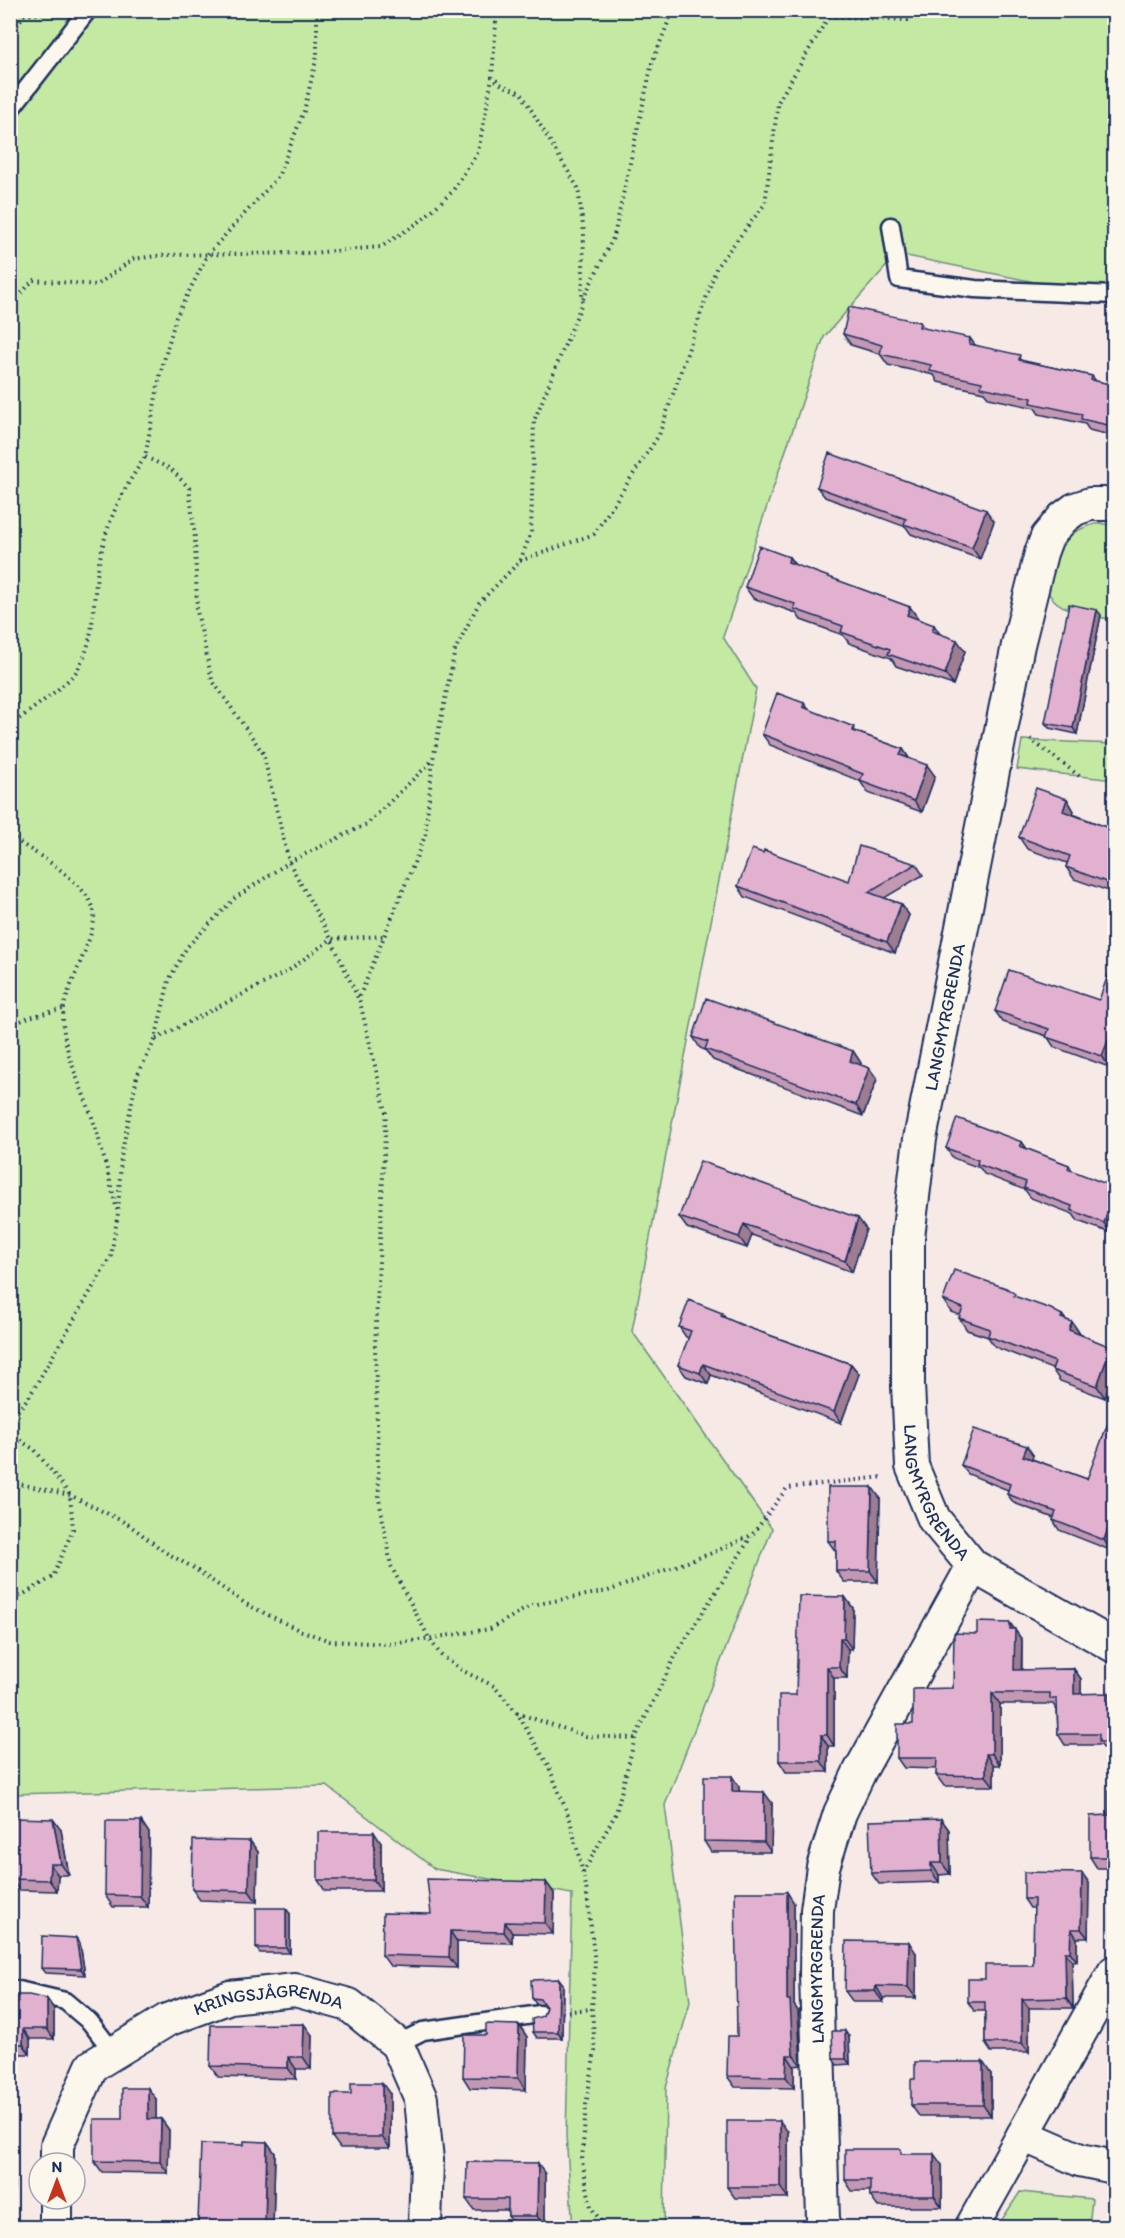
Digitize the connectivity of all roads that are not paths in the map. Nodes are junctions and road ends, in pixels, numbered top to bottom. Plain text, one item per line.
1 (87, 12) edge
2 (10, 110) edge
3 (891, 226) dead end
4 (1114, 295) edge
5 (1114, 504) edge
6 (973, 1566) junction
7 (1114, 1646) edge
8 (1114, 1972) edge
9 (10, 1988) edge
10 (540, 2014) edge
11 (397, 2044) junction
12 (114, 2053) junction
13 (1023, 2135) junction
14 (57, 2151) edge
15 (1114, 2167) edge
16 (56, 2211) edge
17 (56, 2228) edge
18 (425, 2228) edge
19 (826, 2228) edge
20 (971, 2228) edge

1 - 2 lane
3 - 4 lane
5 - 6 street, LANGMYRGRENDA
6 - 7 street, LANGMYRGRENDA
6 - 19 street, LANGMYRGRENDA
8 - 13 street
9 - 12 lane
10 - 11 lane
11 - 12 street, KRINGSJÅGRENDA
11 - 18 street, KRINGSJÅGRENDA
12 - 14 street, KRINGSJÅGRENDA
13 - 15 street
13 - 20 street
16 - 17 street

